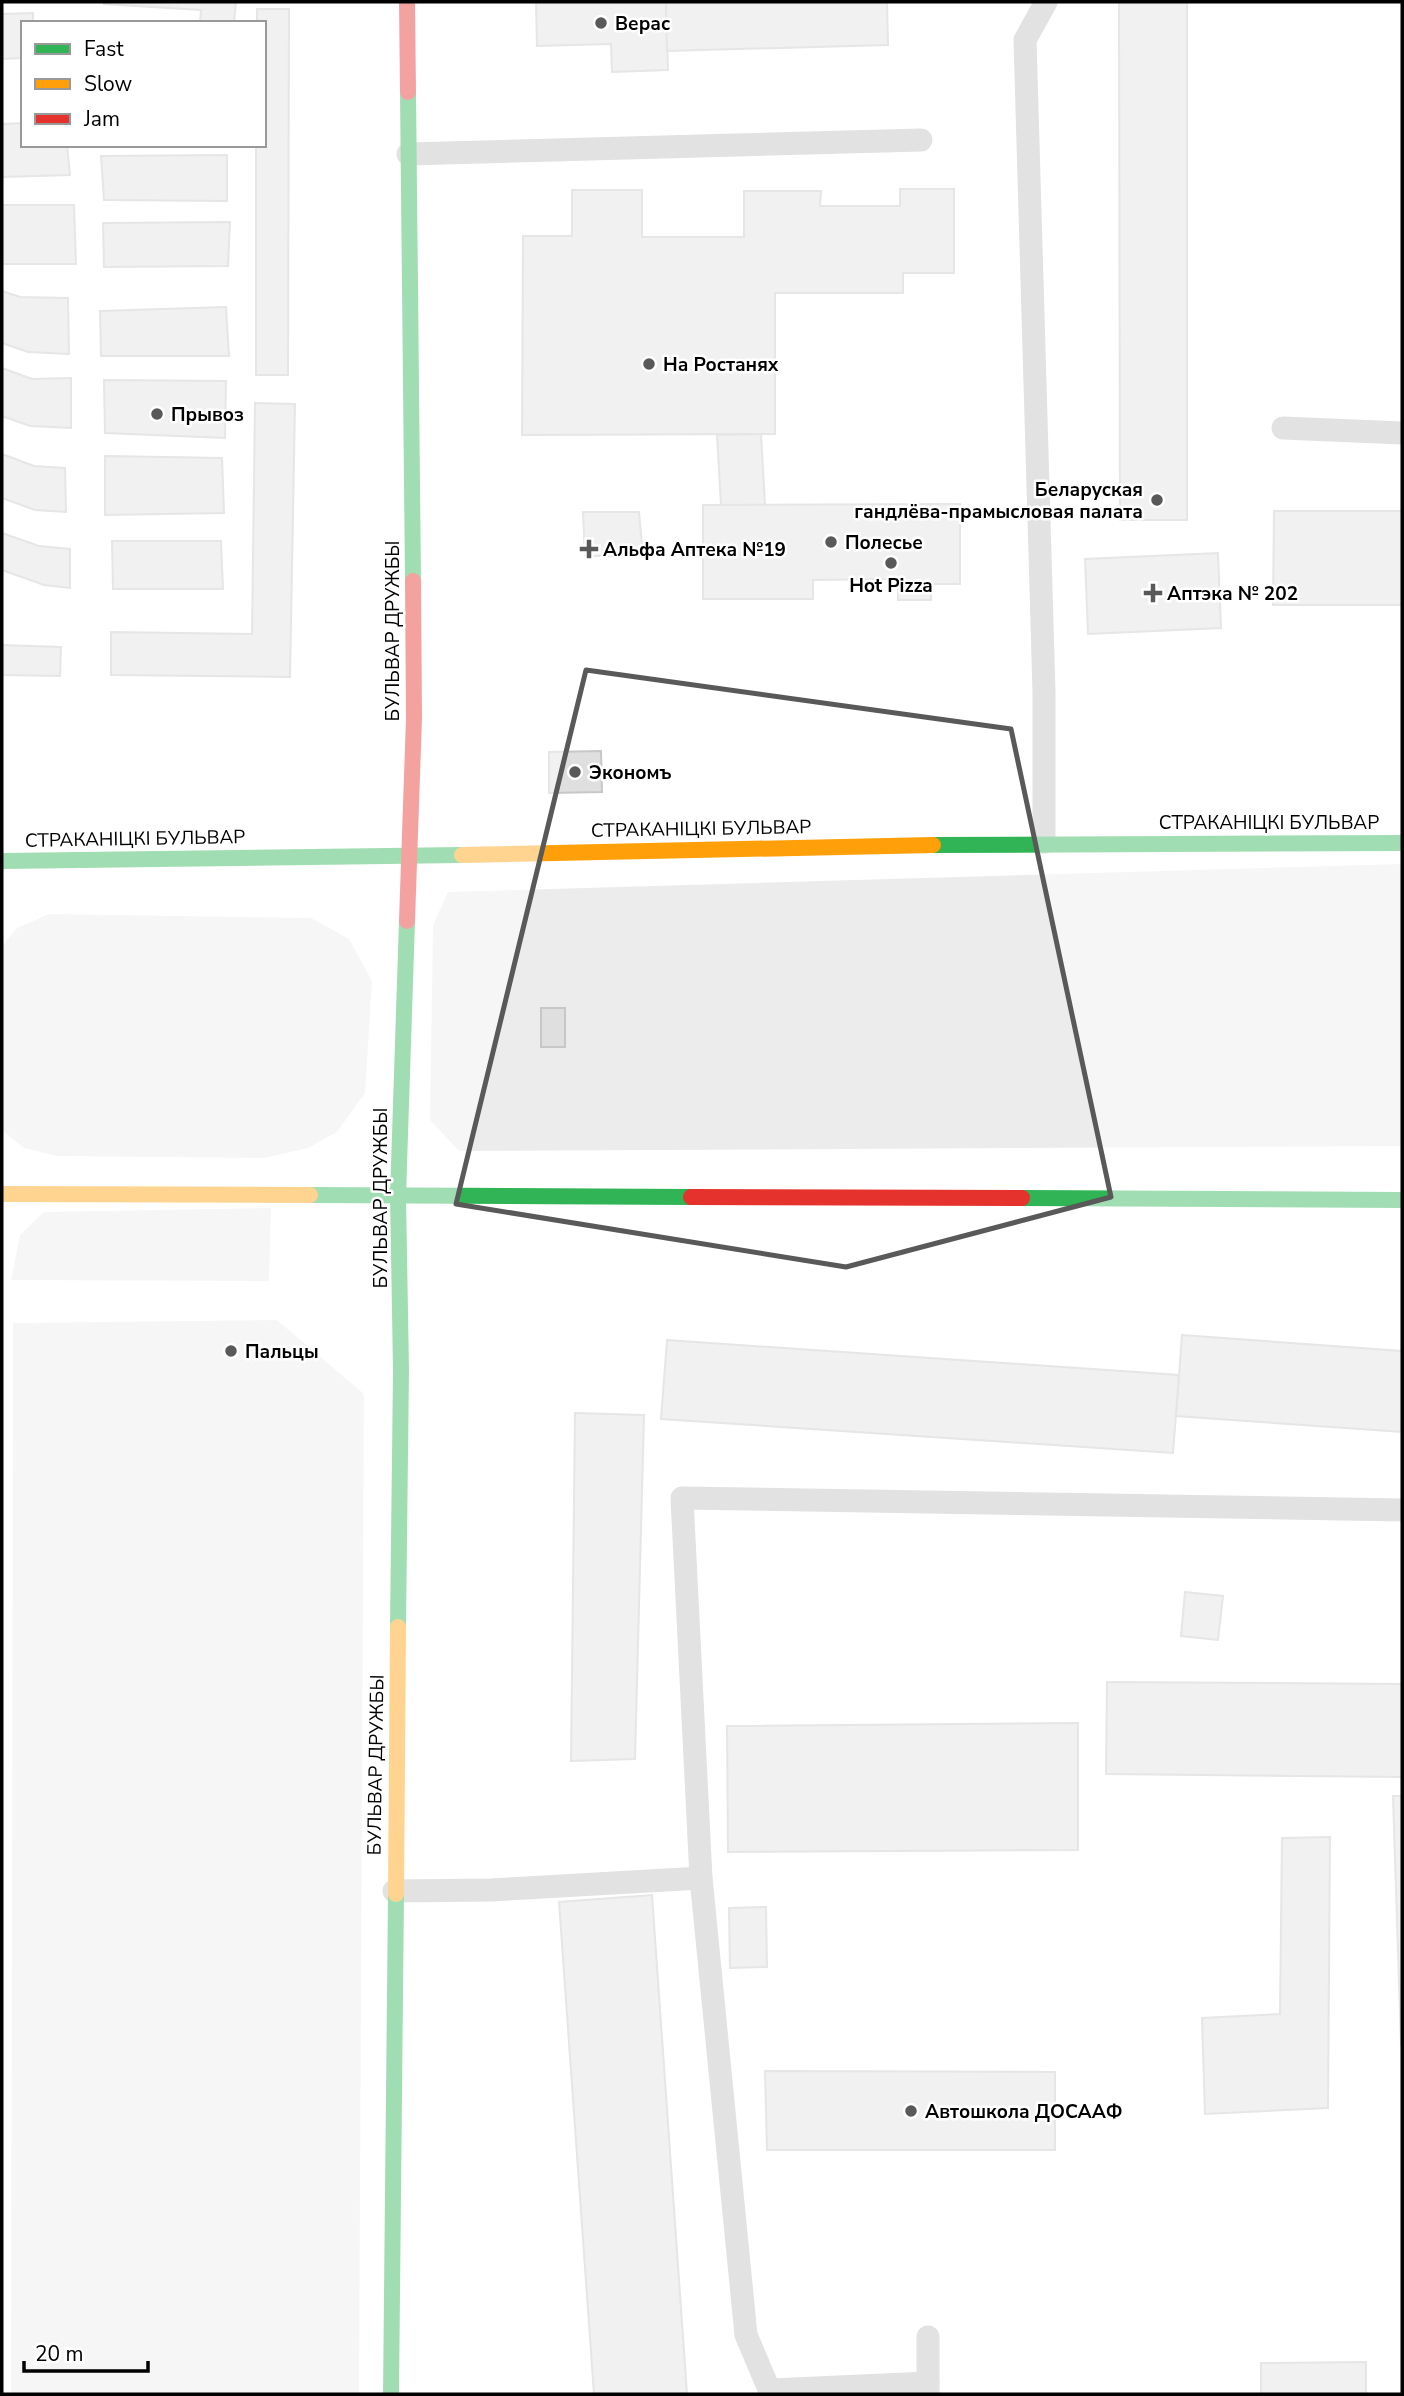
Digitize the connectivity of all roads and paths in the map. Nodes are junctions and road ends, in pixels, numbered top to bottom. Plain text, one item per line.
1 (407, 2) edge
2 (1046, 2) edge
3 (921, 140) dead end
4 (408, 154) junction
5 (1283, 428) dead end
6 (1402, 433) edge
7 (1044, 842) junction
8 (1402, 843) edge
9 (410, 856) junction
10 (2, 860) edge
11 (2, 1194) edge
12 (398, 1196) junction
13 (1402, 1200) edge
14 (1402, 1510) edge
15 (701, 1878) junction
16 (394, 1891) junction
17 (928, 2337) dead end
18 (928, 2389) edge
19 (771, 2392) edge
20 (391, 2394) edge

1 - 4 street, БУЛЬВАР ДРУЖБЫ
2 - 7 lane
3 - 4 lane
4 - 9 street, БУЛЬВАР ДРУЖБЫ
5 - 6 lane
7 - 8 street, СТРАКАНІЦКІ БУЛЬВАР
7 - 9 street, СТРАКАНІЦКІ БУЛЬВАР
9 - 10 street, СТРАКАНІЦКІ БУЛЬВАР
9 - 12 street, БУЛЬВАР ДРУЖБЫ
11 - 12 street
12 - 13 street
12 - 16 street, БУЛЬВАР ДРУЖБЫ
14 - 15 lane
15 - 16 lane
15 - 19 lane
16 - 20 street, БУЛЬВАР ДРУЖБЫ
17 - 18 lane
18 - 19 lane

